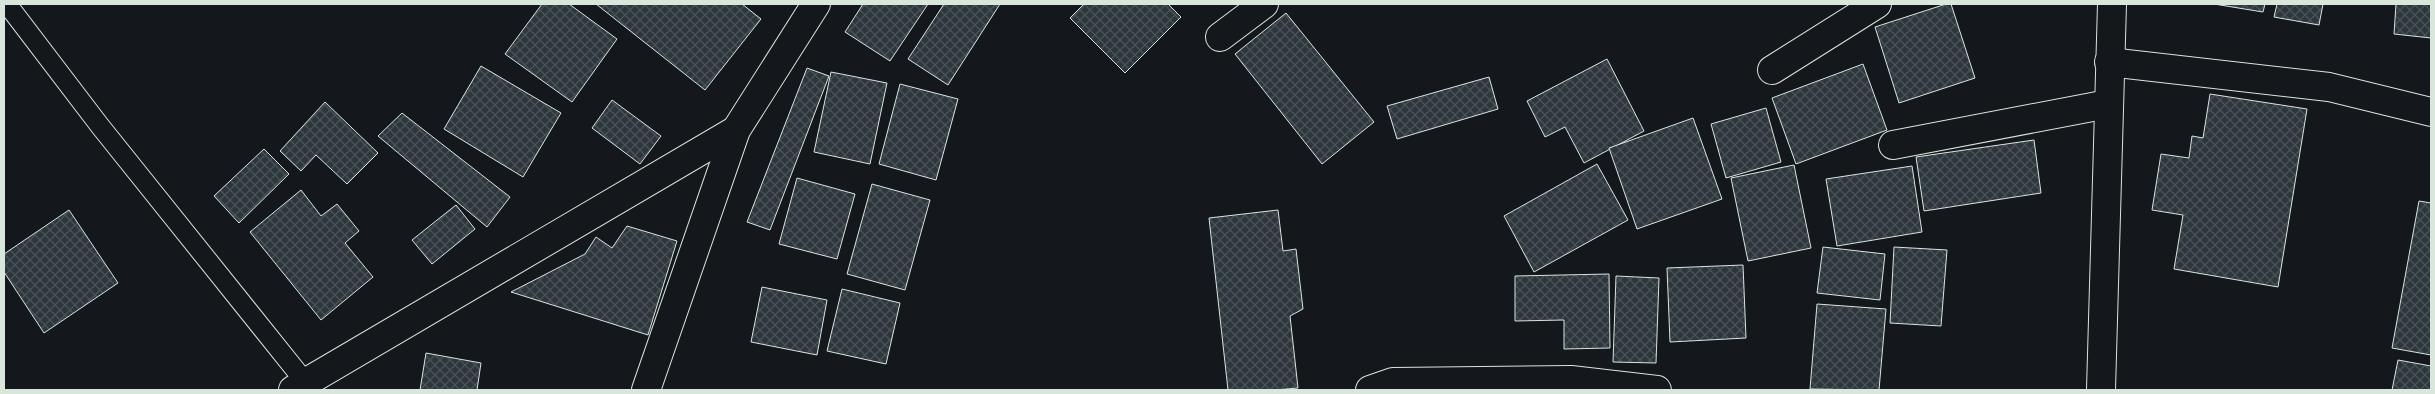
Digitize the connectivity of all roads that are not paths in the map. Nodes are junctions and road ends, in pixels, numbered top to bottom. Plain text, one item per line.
1 (8, 4) edge
2 (816, 4) edge
3 (1264, 4) edge
4 (1877, 4) edge
5 (2112, 4) edge
6 (1220, 37) dead end
7 (2110, 62) junction
8 (1772, 70) dead end
9 (2108, 104) junction
10 (2431, 112) edge
11 (736, 130) junction
12 (1892, 144) dead end
13 (1572, 385) edge
14 (300, 387) edge
15 (646, 390) edge
16 (1370, 390) edge
17 (1657, 390) edge
18 (2101, 390) edge

1 - 14 lane
2 - 11 street
3 - 6 street
4 - 8 street
5 - 7 street
7 - 9 street
7 - 10 street
9 - 12 street
9 - 18 street
11 - 14 street
11 - 15 street
13 - 16 street
13 - 17 street

